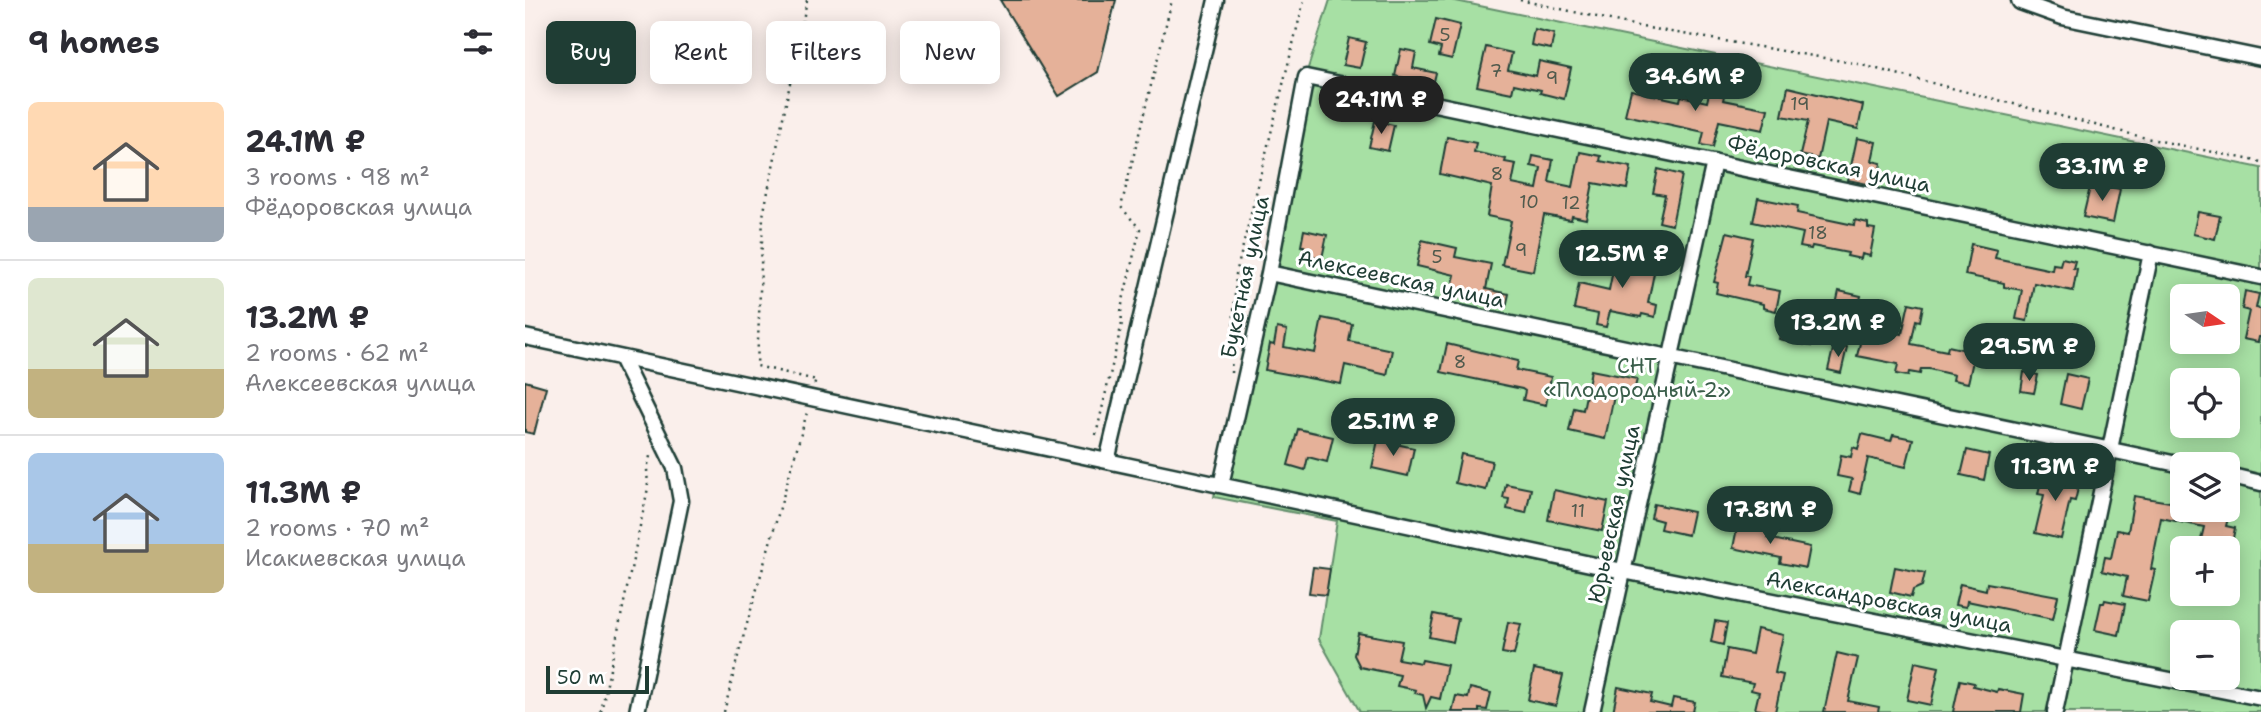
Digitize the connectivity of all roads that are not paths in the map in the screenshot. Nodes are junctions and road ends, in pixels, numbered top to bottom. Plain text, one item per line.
1 (1216, 0) edge
2 (2019, 0) edge
3 (2261, 58) edge
4 (1305, 78) joint
5 (1714, 162) junction
6 (2151, 253) junction
7 (1269, 273) junction
8 (2261, 277) edge
9 (525, 338) edge
10 (1669, 357) junction
11 (621, 358) junction
12 (2111, 450) junction
13 (1107, 461) junction
14 (2170, 462) edge
15 (2240, 478) edge
16 (2261, 483) edge
17 (1221, 485) junction
18 (1623, 571) junction
19 (2067, 659) junction
20 (2261, 698) edge
21 (637, 712) edge
22 (1592, 712) edge
23 (2055, 712) edge

1 - 13 street
2 - 3 street
4 - 5 street, Фёдоровская улица
4 - 7 street, Букетная улица
5 - 6 street, Фёдоровская улица
5 - 10 street, Юрьевская улица
6 - 8 street, Фёдоровская улица
6 - 12 street
7 - 10 street, Алексеевская улица
7 - 17 street, Букетная улица
9 - 11 street, Александровская улица
10 - 12 street, Алексеевская улица
10 - 18 street, Юрьевская улица
11 - 13 street, Александровская улица
11 - 21 street
12 - 14 street, Алексеевская улица
12 - 19 street
13 - 17 street, Александровская улица
15 - 16 street
17 - 18 street, Александровская улица
18 - 19 street, Александровская улица
18 - 22 street, Юрьевская улица
19 - 20 street, Александровская улица
19 - 23 street

